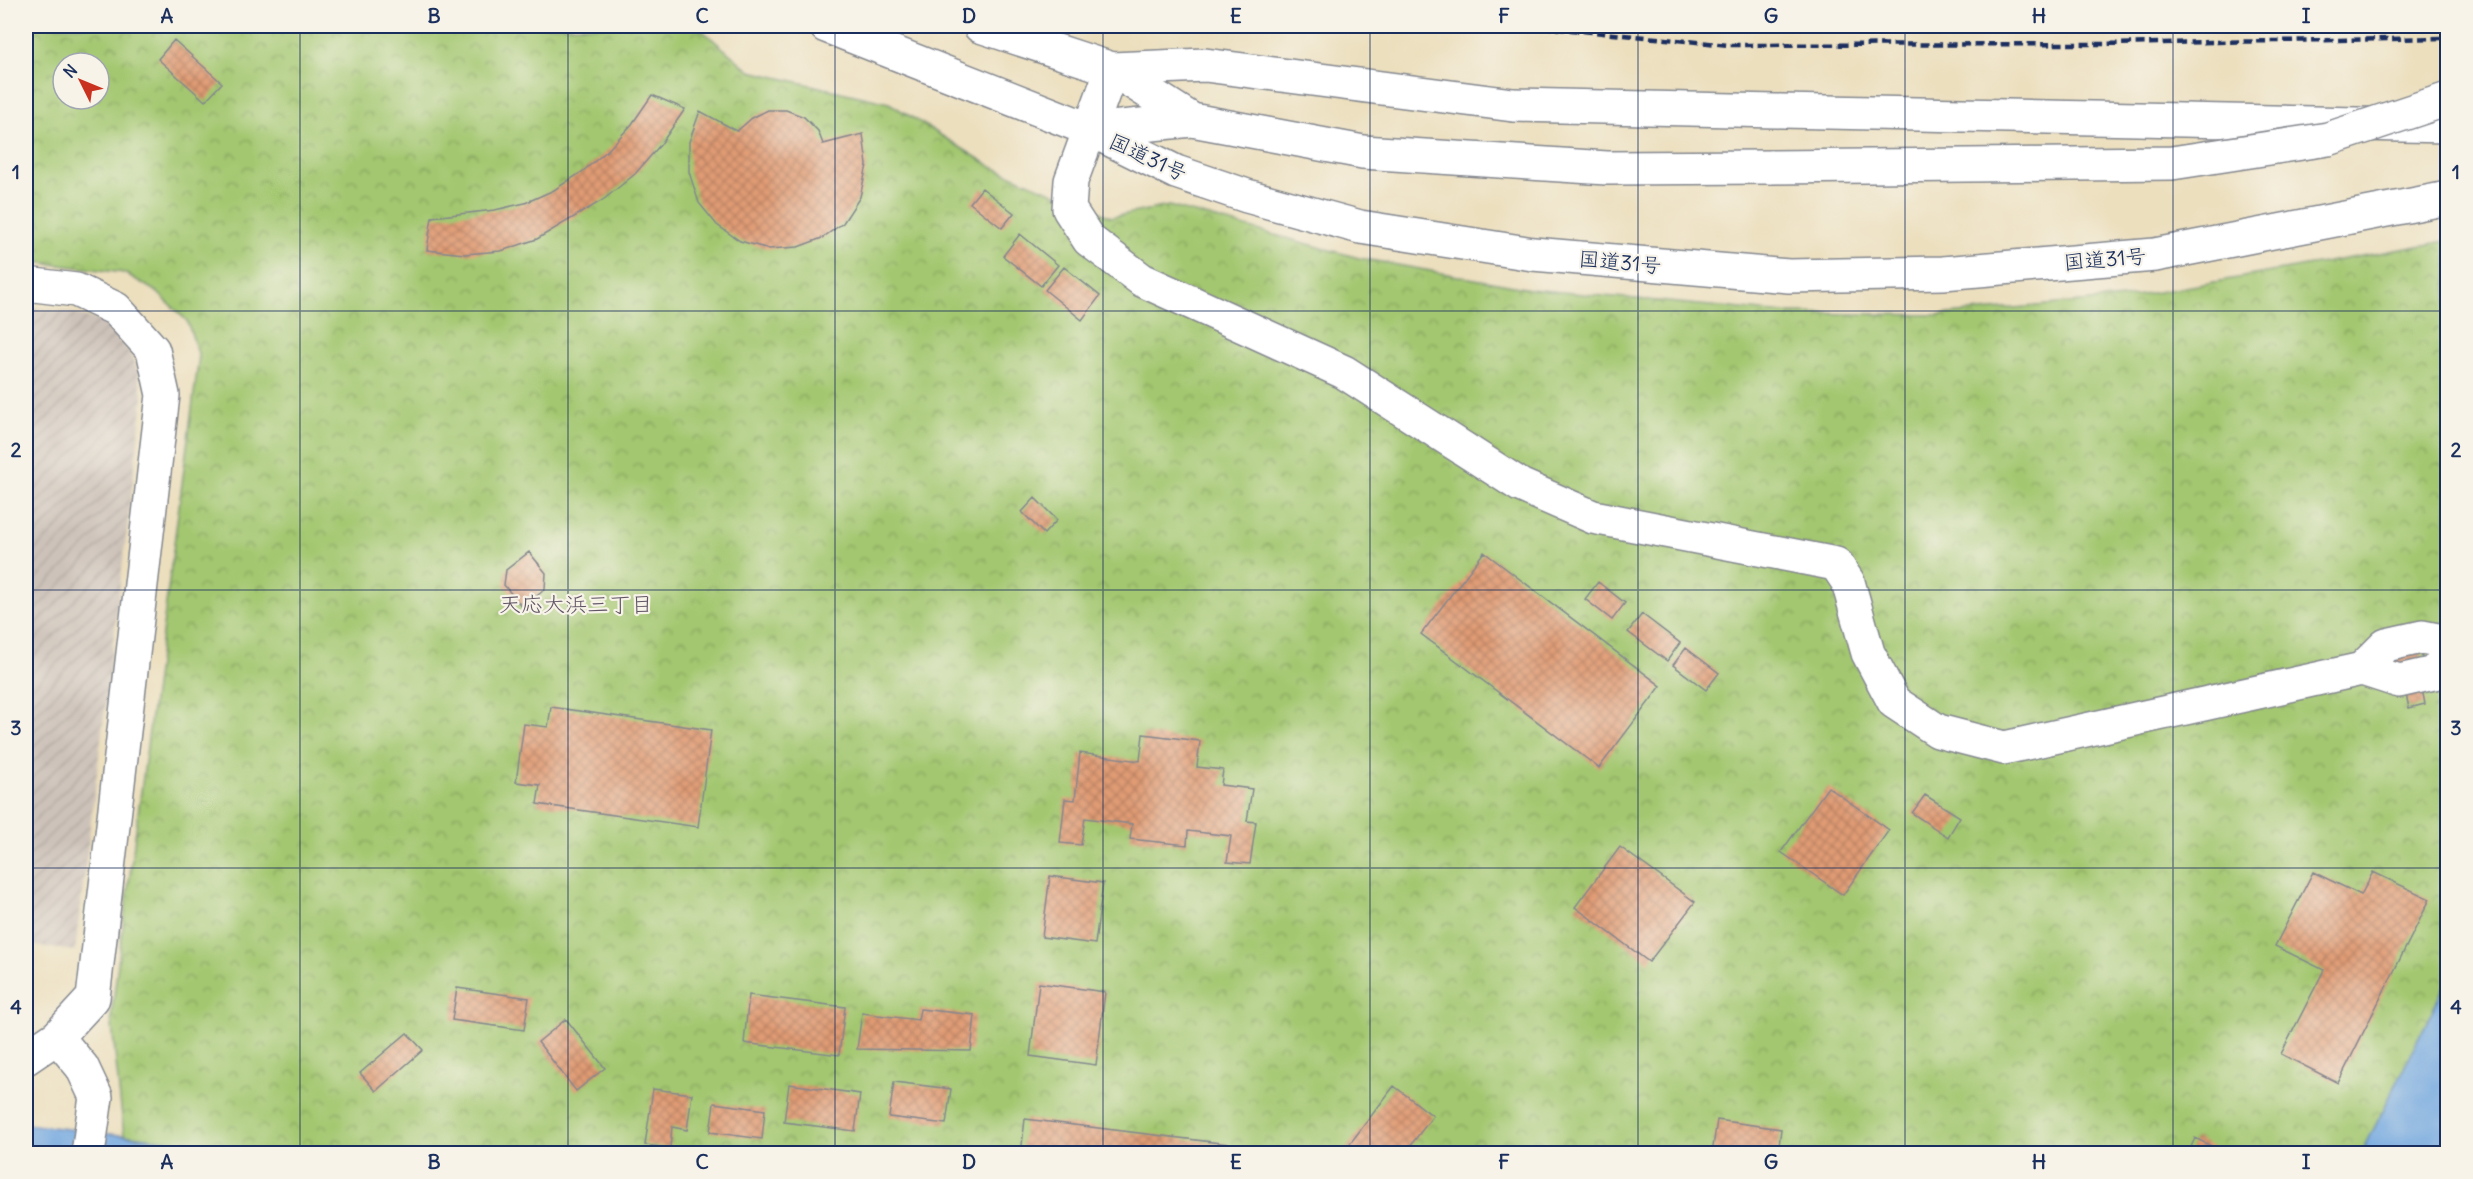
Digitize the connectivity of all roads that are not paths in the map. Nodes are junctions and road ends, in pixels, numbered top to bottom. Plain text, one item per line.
1 (826, 26) edge
2 (980, 26) edge
3 (1112, 69) junction
4 (2448, 99) edge
5 (1192, 120) junction
6 (2448, 126) edge
7 (1090, 130) junction
8 (2448, 198) edge
9 (26, 284) edge
10 (2448, 642) edge
11 (2448, 655) edge
12 (2362, 669) junction
13 (57, 1037) junction
14 (26, 1058) edge
15 (88, 1154) edge

1 - 7 main road, 国道31号
2 - 3 main road
3 - 5 main road
3 - 6 main road
3 - 7 main road
4 - 5 main road, bridge
5 - 7 main road
7 - 8 main road, 国道31号
7 - 12 main road
9 - 13 main road
10 - 12 main road
11 - 12 main road
13 - 14 main road
13 - 15 main road

